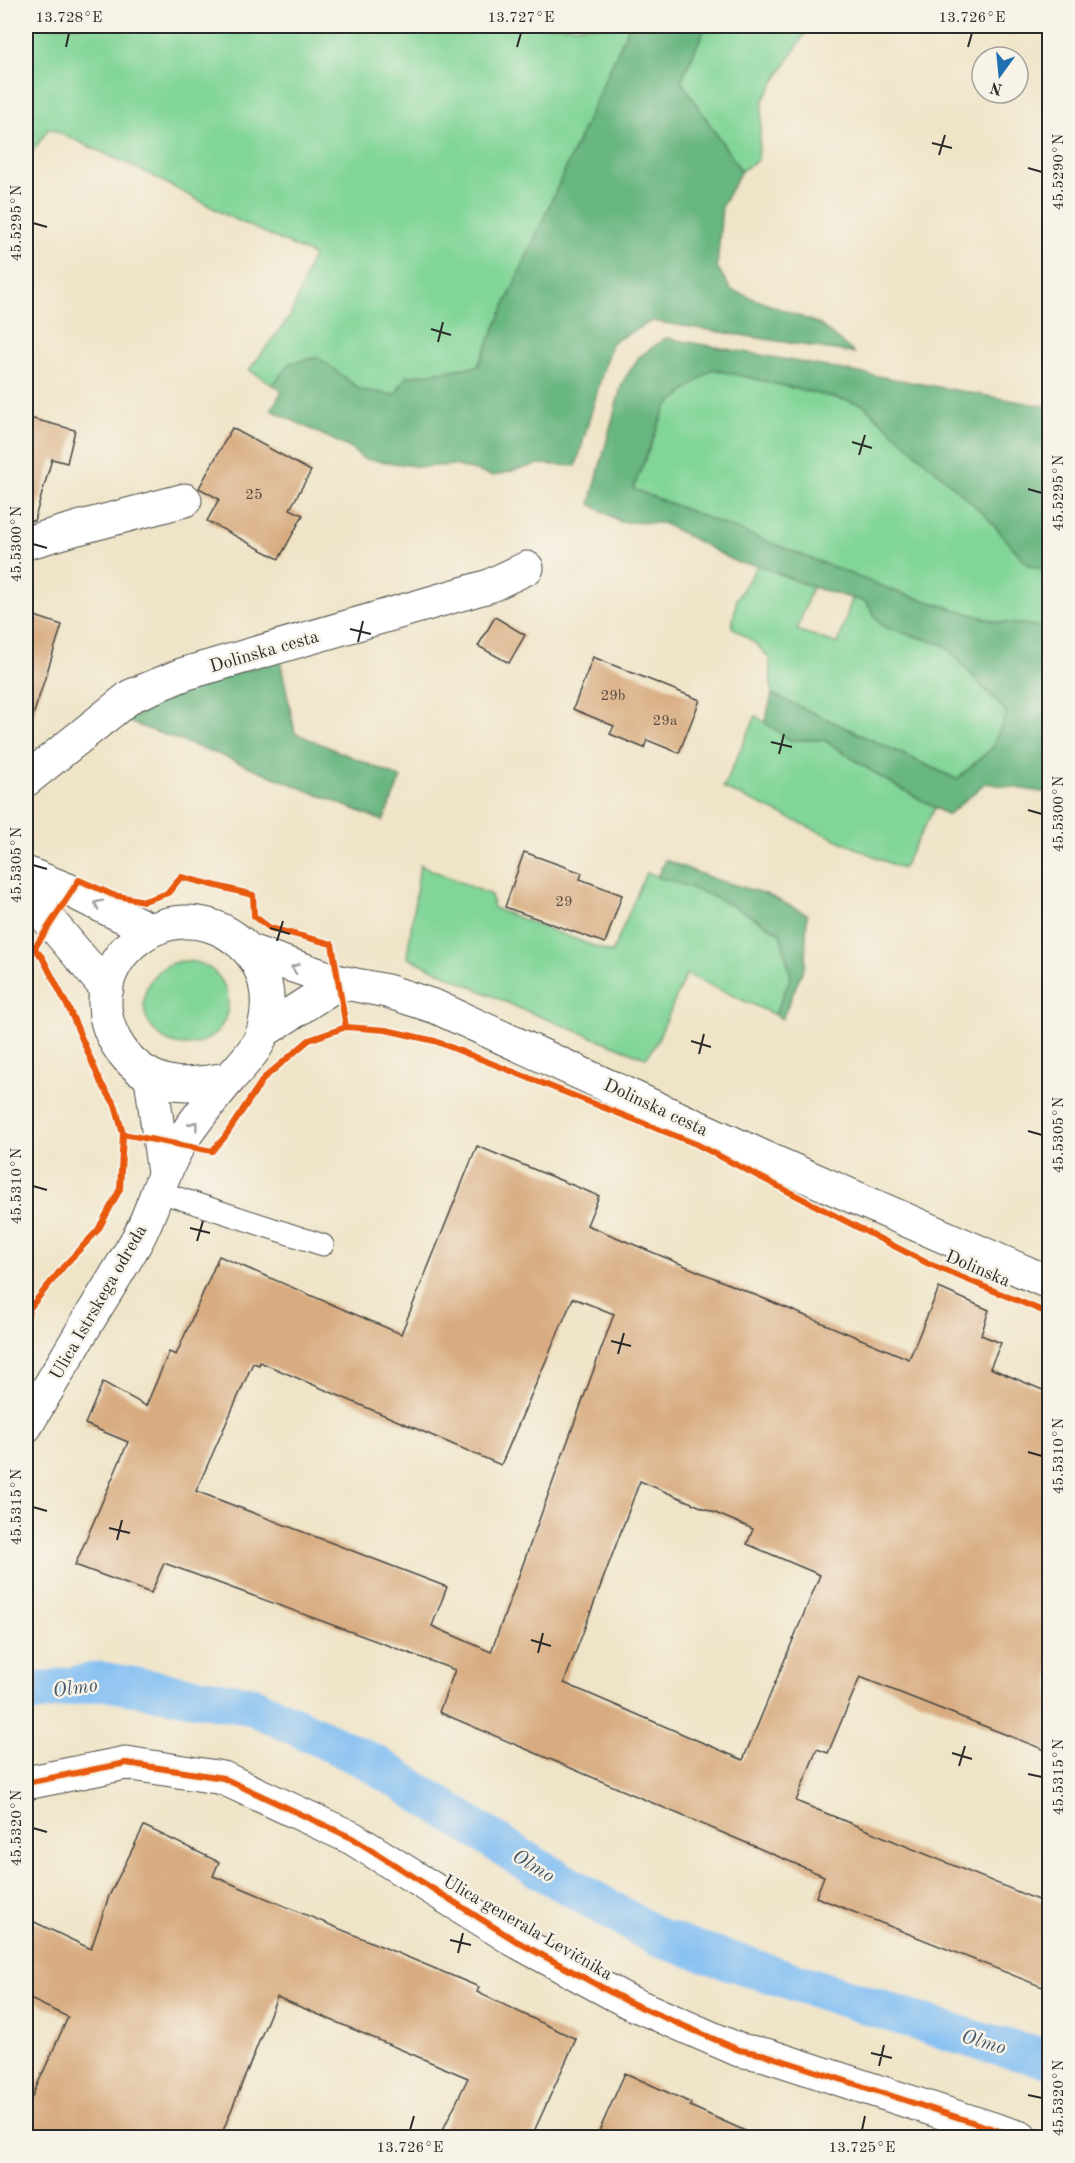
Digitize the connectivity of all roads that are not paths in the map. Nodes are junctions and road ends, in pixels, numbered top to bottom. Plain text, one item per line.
1 (185, 500) dead end
2 (26, 543) edge
3 (527, 568) dead end
4 (26, 780) edge
5 (26, 873) edge
6 (26, 897) edge
7 (150, 930) junction
8 (250, 951) junction
9 (340, 982) junction
10 (107, 989) junction
11 (264, 1031) junction
12 (151, 1077) junction
13 (229, 1079) junction
14 (161, 1183) junction
15 (323, 1245) dead end
16 (1050, 1282) edge
17 (26, 1426) edge
18 (26, 1783) edge
19 (1021, 2138) edge

1 - 2 street
3 - 4 street, Dolinska cesta
7 -> 5 street
6 - 10 street
7 - 8 street
7 - 10 street
9 -> 8 street, Dolinska cesta
8 - 11 street
9 - 11 street
9 - 16 street, Dolinska cesta
10 - 12 street
11 - 13 street
12 - 13 street
12 - 14 street
14 -> 13 street
14 - 15 lane
14 - 17 street, Ulica Istrskega odreda
18 - 19 street, Ulica generala Levičnika

